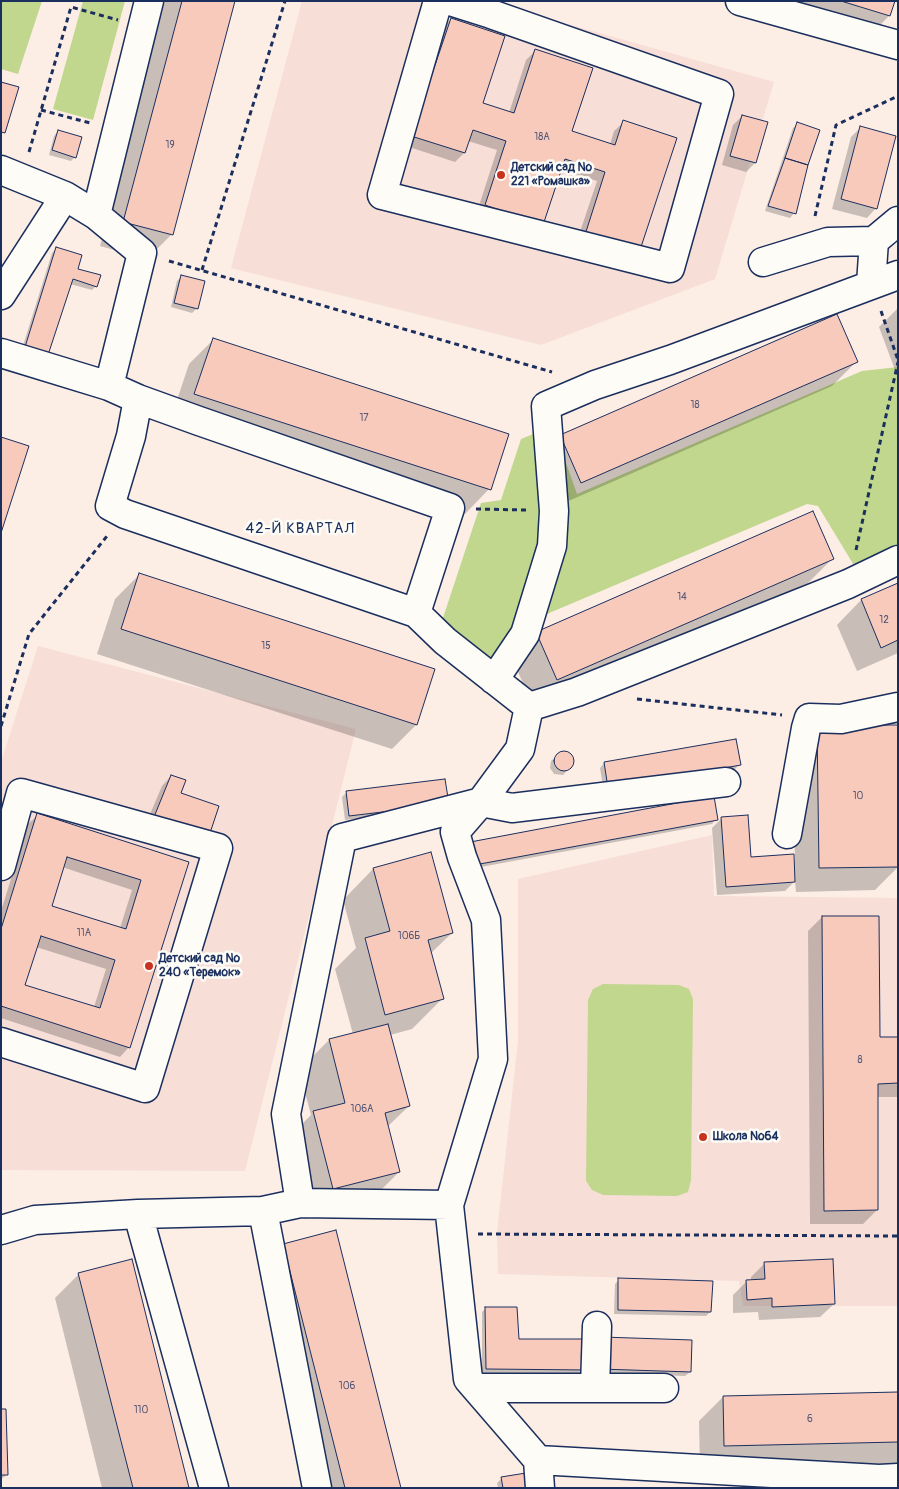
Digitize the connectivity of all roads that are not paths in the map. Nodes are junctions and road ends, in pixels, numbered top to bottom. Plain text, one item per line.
1 (438, 1) edge
2 (450, 1) edge
3 (740, 1) edge
4 (493, 8) edge
5 (145, 14) edge
6 (898, 45) edge
7 (12, 174) edge
8 (65, 196) junction
9 (96, 215) junction
10 (898, 220) edge
11 (874, 242) junction
12 (763, 262) dead end
13 (898, 275) edge
14 (871, 284) junction
15 (1, 295) edge
16 (1, 352) edge
17 (109, 386) junction
18 (138, 399) junction
19 (898, 560) edge
20 (416, 613) junction
21 (494, 680) junction
22 (529, 707) junction
23 (898, 707) edge
24 (726, 782) dead end
25 (481, 802) junction
26 (787, 834) dead end
27 (1, 866) edge
28 (1, 1042) edge
29 (300, 1203) junction
30 (449, 1205) junction
31 (263, 1211) junction
32 (138, 1214) junction
33 (1, 1230) edge
34 (597, 1326) dead end
35 (477, 1388) junction
36 (595, 1388) junction
37 (664, 1388) dead end
38 (538, 1460) junction
39 (885, 1482) edge
40 (214, 1488) edge
41 (318, 1488) edge
42 (540, 1488) edge

1 - 4 lane
2 - 4 lane
3 - 6 lane
5 - 9 lane
7 - 8 lane
8 - 9 lane
8 - 15 lane
9 - 17 lane
10 - 11 lane
11 - 12 lane
11 - 14 lane
13 - 14 lane
14 - 21 lane
16 - 17 lane
17 - 18 lane
18 - 20 lane
18 - 20 lane
19 - 22 lane
20 - 21 lane
21 - 22 lane
22 - 25 lane
23 - 26 lane
24 - 25 lane
25 - 29 lane
25 - 30 lane
27 - 28 lane
29 - 30 lane
29 - 31 lane
30 - 35 lane
31 - 32 lane
31 - 41 lane
32 - 33 lane
32 - 40 lane
34 - 36 lane
35 - 36 lane
35 - 38 lane
36 - 37 lane
38 - 39 lane
38 - 42 lane

